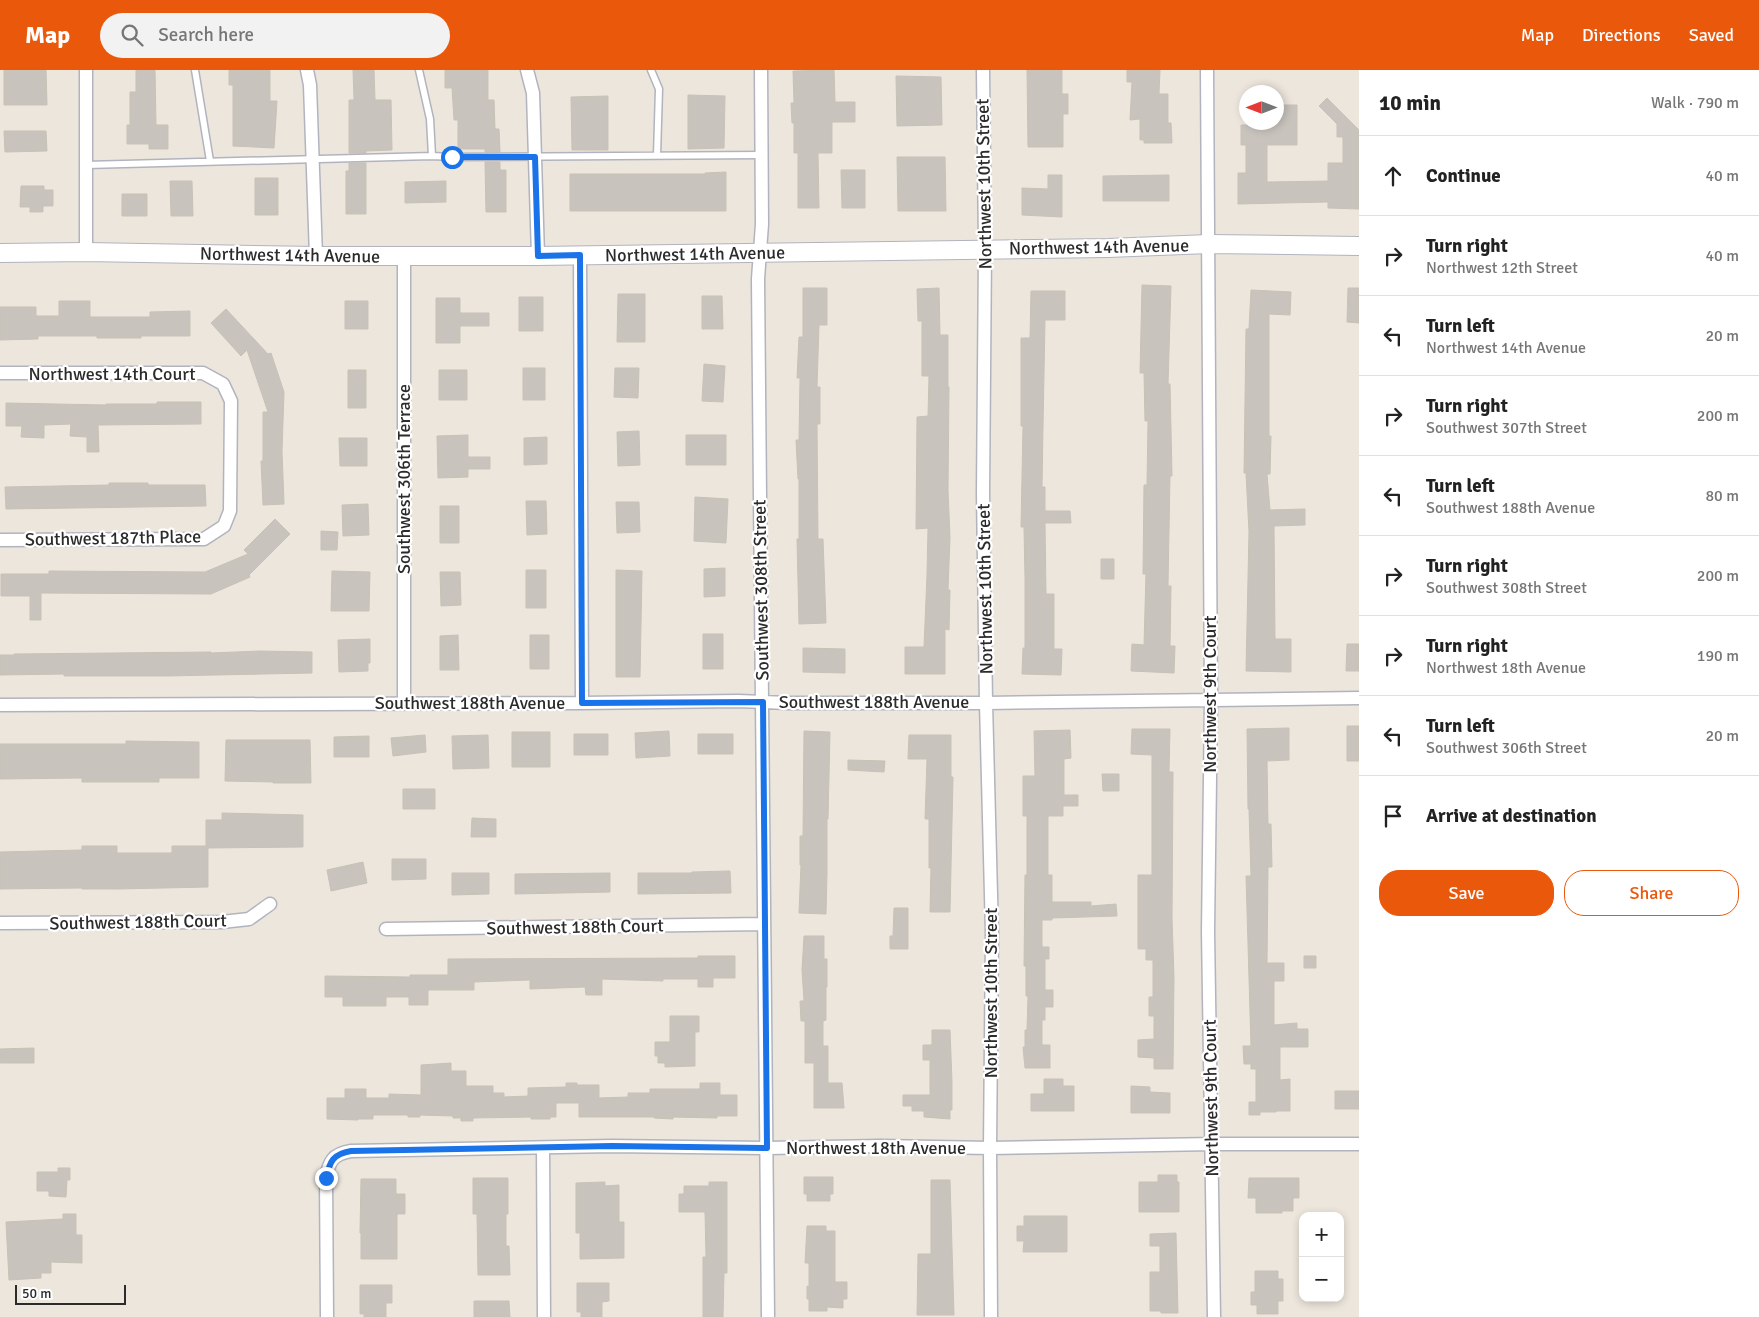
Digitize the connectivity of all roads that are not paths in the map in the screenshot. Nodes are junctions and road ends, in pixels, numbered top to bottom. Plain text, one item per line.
1 (86, 70) edge
2 (195, 70) edge
3 (307, 70) edge
4 (419, 70) edge
5 (527, 70) edge
6 (651, 70) edge
7 (761, 70) edge
8 (983, 70) edge
9 (1207, 70) edge
10 (656, 155) junction
11 (762, 155) junction
12 (432, 156) junction
13 (535, 157) junction
14 (312, 158) junction
15 (210, 161) junction
16 (86, 165) junction
17 (1208, 244) junction
18 (1359, 246) edge
19 (985, 250) junction
20 (86, 252) junction
21 (761, 252) junction
22 (0, 253) edge
23 (580, 255) junction
24 (316, 256) junction
25 (404, 256) junction
26 (538, 256) junction
27 (0, 373) edge
28 (224, 526) joint
29 (0, 540) edge
30 (1359, 698) edge
31 (1211, 700) junction
32 (763, 702) junction
33 (404, 703) junction
34 (582, 703) junction
35 (986, 703) junction
36 (0, 705) edge
37 (270, 904) dead end
38 (0, 923) edge
39 (764, 924) junction
40 (386, 929) dead end
41 (1213, 1144) junction
42 (1359, 1144) edge
43 (542, 1148) junction
44 (767, 1148) junction
45 (990, 1148) junction
46 (327, 1317) edge
47 (544, 1317) edge
48 (768, 1317) edge
49 (991, 1317) edge
50 (1214, 1317) edge

1 - 16 street
2 - 15 lane
3 - 14 street
4 - 12 lane
5 - 13 street
6 - 10 lane
7 - 11 street, Southwest 308th Street
8 - 19 street, Northwest 10th Street
9 - 17 street, Northwest 9th Court
10 - 11 lane
10 - 13 lane
11 - 21 street, Southwest 308th Street
12 - 13 lane
12 - 14 lane
13 - 26 street
14 - 15 lane
14 - 24 street
15 - 16 lane
16 - 20 street
17 - 18 street, Northwest 14th Avenue
17 - 19 street, Northwest 14th Avenue
17 - 31 street, Northwest 9th Court
19 - 21 street, Northwest 14th Avenue
19 - 35 street, Northwest 10th Street
20 - 22 street, Northwest 14th Avenue
20 - 24 street, Northwest 14th Avenue
21 - 23 street, Northwest 14th Avenue
21 - 32 street, Southwest 308th Street
23 - 26 street, Northwest 14th Avenue
23 - 34 street
24 - 25 street, Northwest 14th Avenue
25 - 26 street, Northwest 14th Avenue
25 - 33 street, Southwest 306th Terrace
27 - 28 street, Northwest 14th Court
28 - 29 street, Southwest 187th Place
30 - 31 street, Southwest 188th Avenue
31 - 35 street, Southwest 188th Avenue
31 - 41 street, Northwest 9th Court
32 - 34 street, Southwest 188th Avenue
32 - 35 street, Southwest 188th Avenue
32 - 39 street, Southwest 308th Street
33 - 34 street, Southwest 188th Avenue
33 - 36 street, Southwest 188th Avenue
35 - 45 street, Northwest 10th Street
37 - 38 street, Southwest 188th Court
39 - 40 street, Southwest 188th Court
39 - 44 street, Southwest 308th Street
41 - 42 street, Northwest 18th Avenue
41 - 45 street, Northwest 18th Avenue
41 - 50 street, Northwest 9th Court
43 - 44 street, Northwest 18th Avenue
43 - 46 street, Northwest 18th Avenue
43 - 47 street
44 - 45 street, Northwest 18th Avenue
44 - 48 street, Southwest 308th Street
45 - 49 street, Northwest 10th Street

